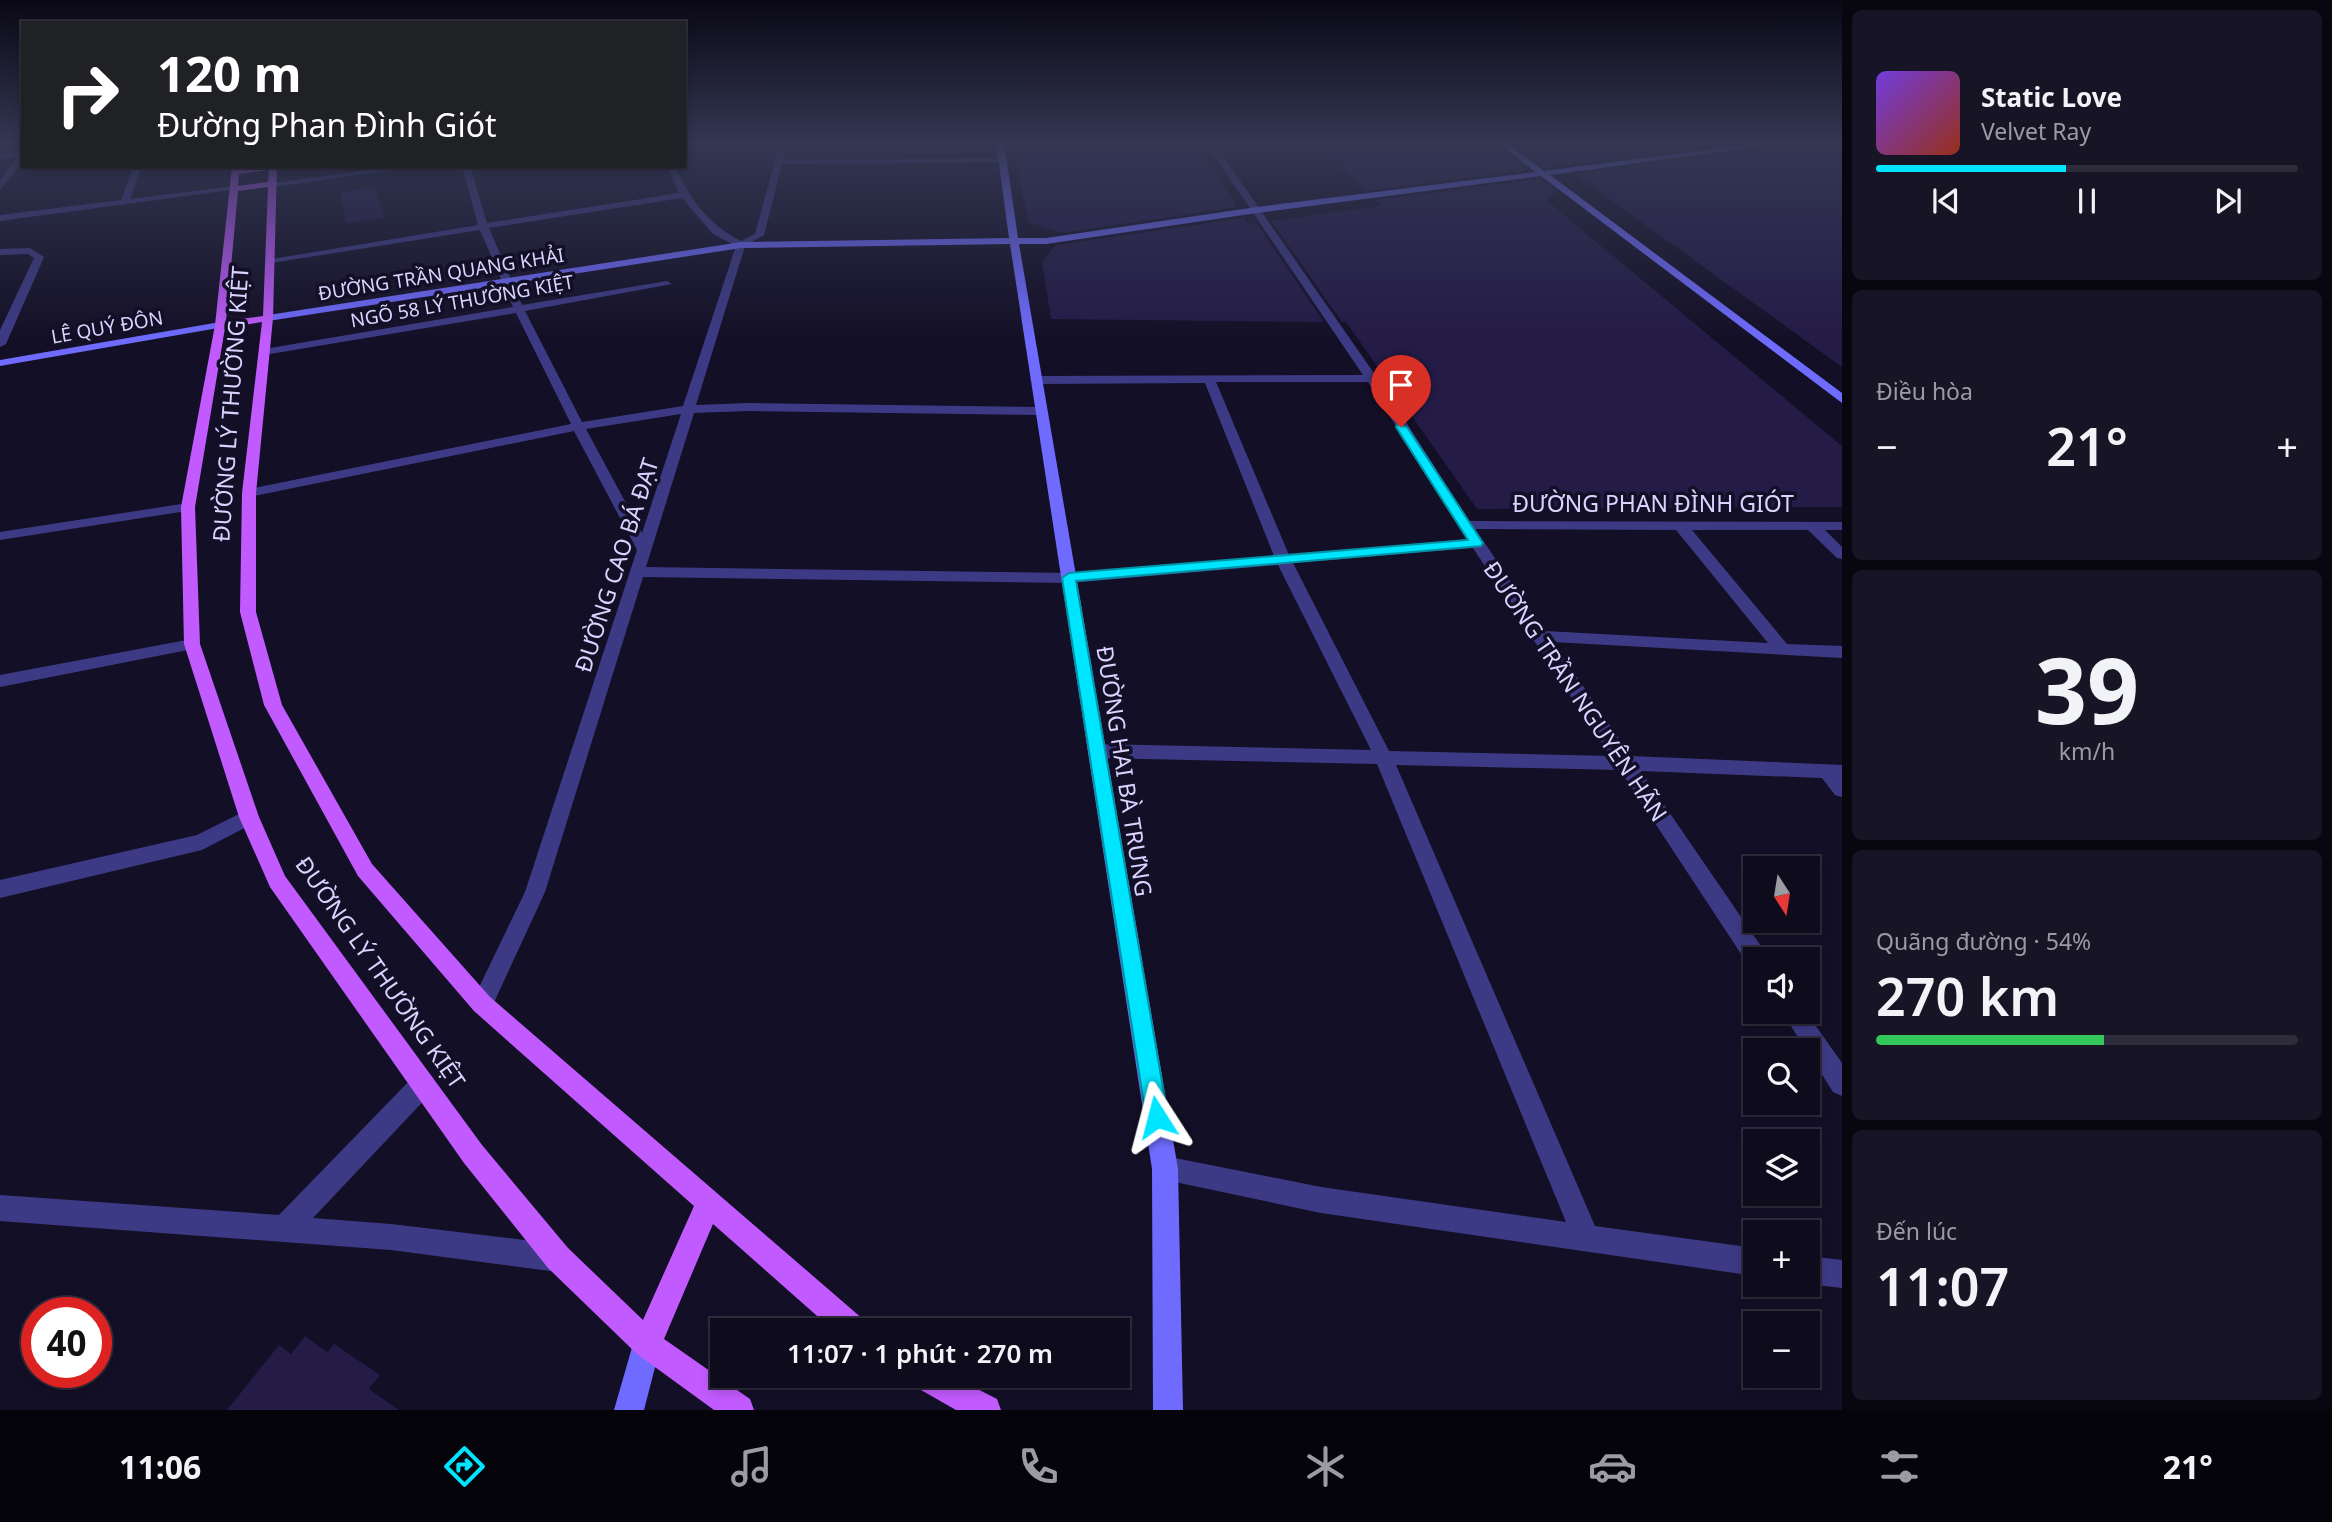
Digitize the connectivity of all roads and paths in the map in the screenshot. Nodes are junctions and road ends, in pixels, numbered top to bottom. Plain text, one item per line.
1 (79, 208) edge
2 (232, 208) edge
3 (272, 208) edge
4 (478, 208) edge
5 (601, 208) edge
6 (695, 208) edge
7 (766, 208) edge
8 (1009, 208) edge
9 (1274, 208) edge
10 (1588, 208) edge
11 (1257, 210) junction
12 (0, 218) edge
13 (483, 226) junction
14 (1014, 242) junction
15 (741, 245) junction
16 (0, 252) edge
17 (271, 260) junction
18 (505, 281) junction
19 (667, 284) dead end
20 (17, 301) junction
21 (519, 310) junction
22 (0, 313) edge
23 (268, 318) junction
24 (220, 325) junction
25 (0, 344) edge
26 (264, 352) junction
27 (0, 363) edge
28 (1371, 378) junction
29 (1209, 379) junction
30 (1036, 380) junction
31 (1842, 399) edge
32 (691, 409) junction
33 (1041, 411) junction
34 (578, 426) junction
35 (249, 493) junction
36 (188, 507) junction
37 (1465, 525) junction
38 (1680, 525) junction
39 (1812, 526) junction
40 (1842, 526) edge
41 (0, 536) edge
42 (1476, 543) junction
43 (645, 552) junction
44 (1842, 555) edge
45 (1283, 559) junction
46 (638, 572) junction
47 (1069, 578) junction
48 (1539, 636) junction
49 (192, 643) junction
50 (1782, 649) junction
51 (1842, 652) edge
52 (0, 681) edge
53 (1097, 751) junction
54 (1383, 757) junction
55 (1624, 763) junction
56 (1835, 772) edge
57 (1842, 790) edge
58 (248, 817) junction
59 (0, 889) edge
60 (1749, 947) edge
61 (482, 1004) junction
62 (1801, 1024) edge
63 (423, 1084) junction
64 (1842, 1084) edge
65 (1165, 1169) junction
66 (708, 1204) junction
67 (0, 1208) edge
68 (283, 1230) junction
69 (1587, 1239) junction
70 (558, 1258) junction
71 (1743, 1260) edge
72 (1820, 1271) edge
73 (1842, 1274) edge
74 (840, 1318) edge
75 (647, 1345) junction
76 (946, 1388) edge
77 (629, 1410) edge
78 (739, 1410) edge
79 (986, 1410) edge
80 (1168, 1410) edge

1 - 12 street
2 - 24 main road, ĐƯỜNG LÝ THƯỜNG KIỆT
3 - 17 main road, ĐƯỜNG LÝ THƯỜNG KIỆT
4 - 13 street
5 - 13 street
6 - 15 street
7 - 15 street, ĐƯỜNG CAO BÁ ĐẠT
8 - 14 street, ĐƯỜNG HAI BÀ TRƯNG
9 - 11 street, ĐƯỜNG TRẦN QUANG KHẢI
10 - 31 street
11 - 14 street, ĐƯỜNG TRẦN QUANG KHẢI
11 - 28 street, ĐƯỜNG TRẦN NGUYÊN HÃN
13 - 17 street
13 - 18 street
14 - 15 street, ĐƯỜNG TRẦN QUANG KHẢI
14 - 30 street, ĐƯỜNG HAI BÀ TRƯNG
15 - 18 street, ĐƯỜNG TRẦN QUANG KHẢI
15 - 32 street, ĐƯỜNG CAO BÁ ĐẠT
16 - 20 street
17 - 23 main road, ĐƯỜNG LÝ THƯỜNG KIỆT
18 - 21 street
18 - 23 street, ĐƯỜNG TRẦN QUANG KHẢI
19 - 21 street, NGÕ 58 LÝ THƯỜNG KIỆT
20 - 22 street
20 - 25 street
21 - 26 street, NGÕ 58 LÝ THƯỜNG KIỆT
21 - 34 street
23 - 24 main road
23 - 26 main road, ĐƯỜNG LÝ THƯỜNG KIỆT
24 - 27 street, LÊ QUÝ ĐÔN
24 - 36 main road, ĐƯỜNG LÝ THƯỜNG KIỆT
26 - 35 main road, ĐƯỜNG LÝ THƯỜNG KIỆT
28 - 29 street
28 - 37 street, ĐƯỜNG TRẦN NGUYÊN HÃN
29 - 30 street
29 - 45 street
30 - 33 street, ĐƯỜNG HAI BÀ TRƯNG
32 - 33 street
32 - 34 street
32 - 43 street, ĐƯỜNG CAO BÁ ĐẠT
33 - 47 street, ĐƯỜNG HAI BÀ TRƯNG
34 - 35 street
34 - 43 street
35 - 61 main road, ĐƯỜNG LÝ THƯỜNG KIỆT
36 - 41 street
36 - 49 main road, ĐƯỜNG LÝ THƯỜNG KIỆT
37 - 38 street, ĐƯỜNG PHAN ĐÌNH GIÓT
37 - 42 street, ĐƯỜNG TRẦN NGUYÊN HÃN
38 - 39 street, ĐƯỜNG PHAN ĐÌNH GIÓT
38 - 50 street
39 - 40 street, ĐƯỜNG PHAN ĐÌNH GIÓT
39 - 44 street
42 - 45 street
42 - 48 street, ĐƯỜNG TRẦN NGUYÊN HÃN
43 - 46 street, ĐƯỜNG CAO BÁ ĐẠT
45 - 47 street
45 - 54 street
46 - 47 street
46 - 61 street, ĐƯỜNG CAO BÁ ĐẠT
47 - 53 street, ĐƯỜNG HAI BÀ TRƯNG
48 - 50 street
48 - 55 street, ĐƯỜNG TRẦN NGUYÊN HÃN
49 - 52 street
49 - 58 main road, ĐƯỜNG LÝ THƯỜNG KIỆT
50 - 51 street
53 - 54 street
53 - 65 street, ĐƯỜNG HAI BÀ TRƯNG
54 - 55 street
54 - 69 street
55 - 56 street
55 - 60 street, ĐƯỜNG TRẦN NGUYÊN HÃN
56 - 57 street
58 - 59 street
58 - 63 main road, ĐƯỜNG LÝ THƯỜNG KIỆT
61 - 66 main road, ĐƯỜNG LÝ THƯỜNG KIỆT
62 - 64 street
63 - 68 street
63 - 70 main road, ĐƯỜNG LÝ THƯỜNG KIỆT
65 - 69 street
65 - 80 street, ĐƯỜNG HAI BÀ TRƯNG
66 - 74 main road, ĐƯỜNG LÝ THƯỜNG KIỆT
66 - 75 main road
67 - 68 street
68 - 70 street
69 - 71 street
70 - 75 main road, ĐƯỜNG LÝ THƯỜNG KIỆT
72 - 73 street
75 - 77 street
75 - 78 main road, ĐƯỜNG LÝ THƯỜNG KIỆT
76 - 79 main road

